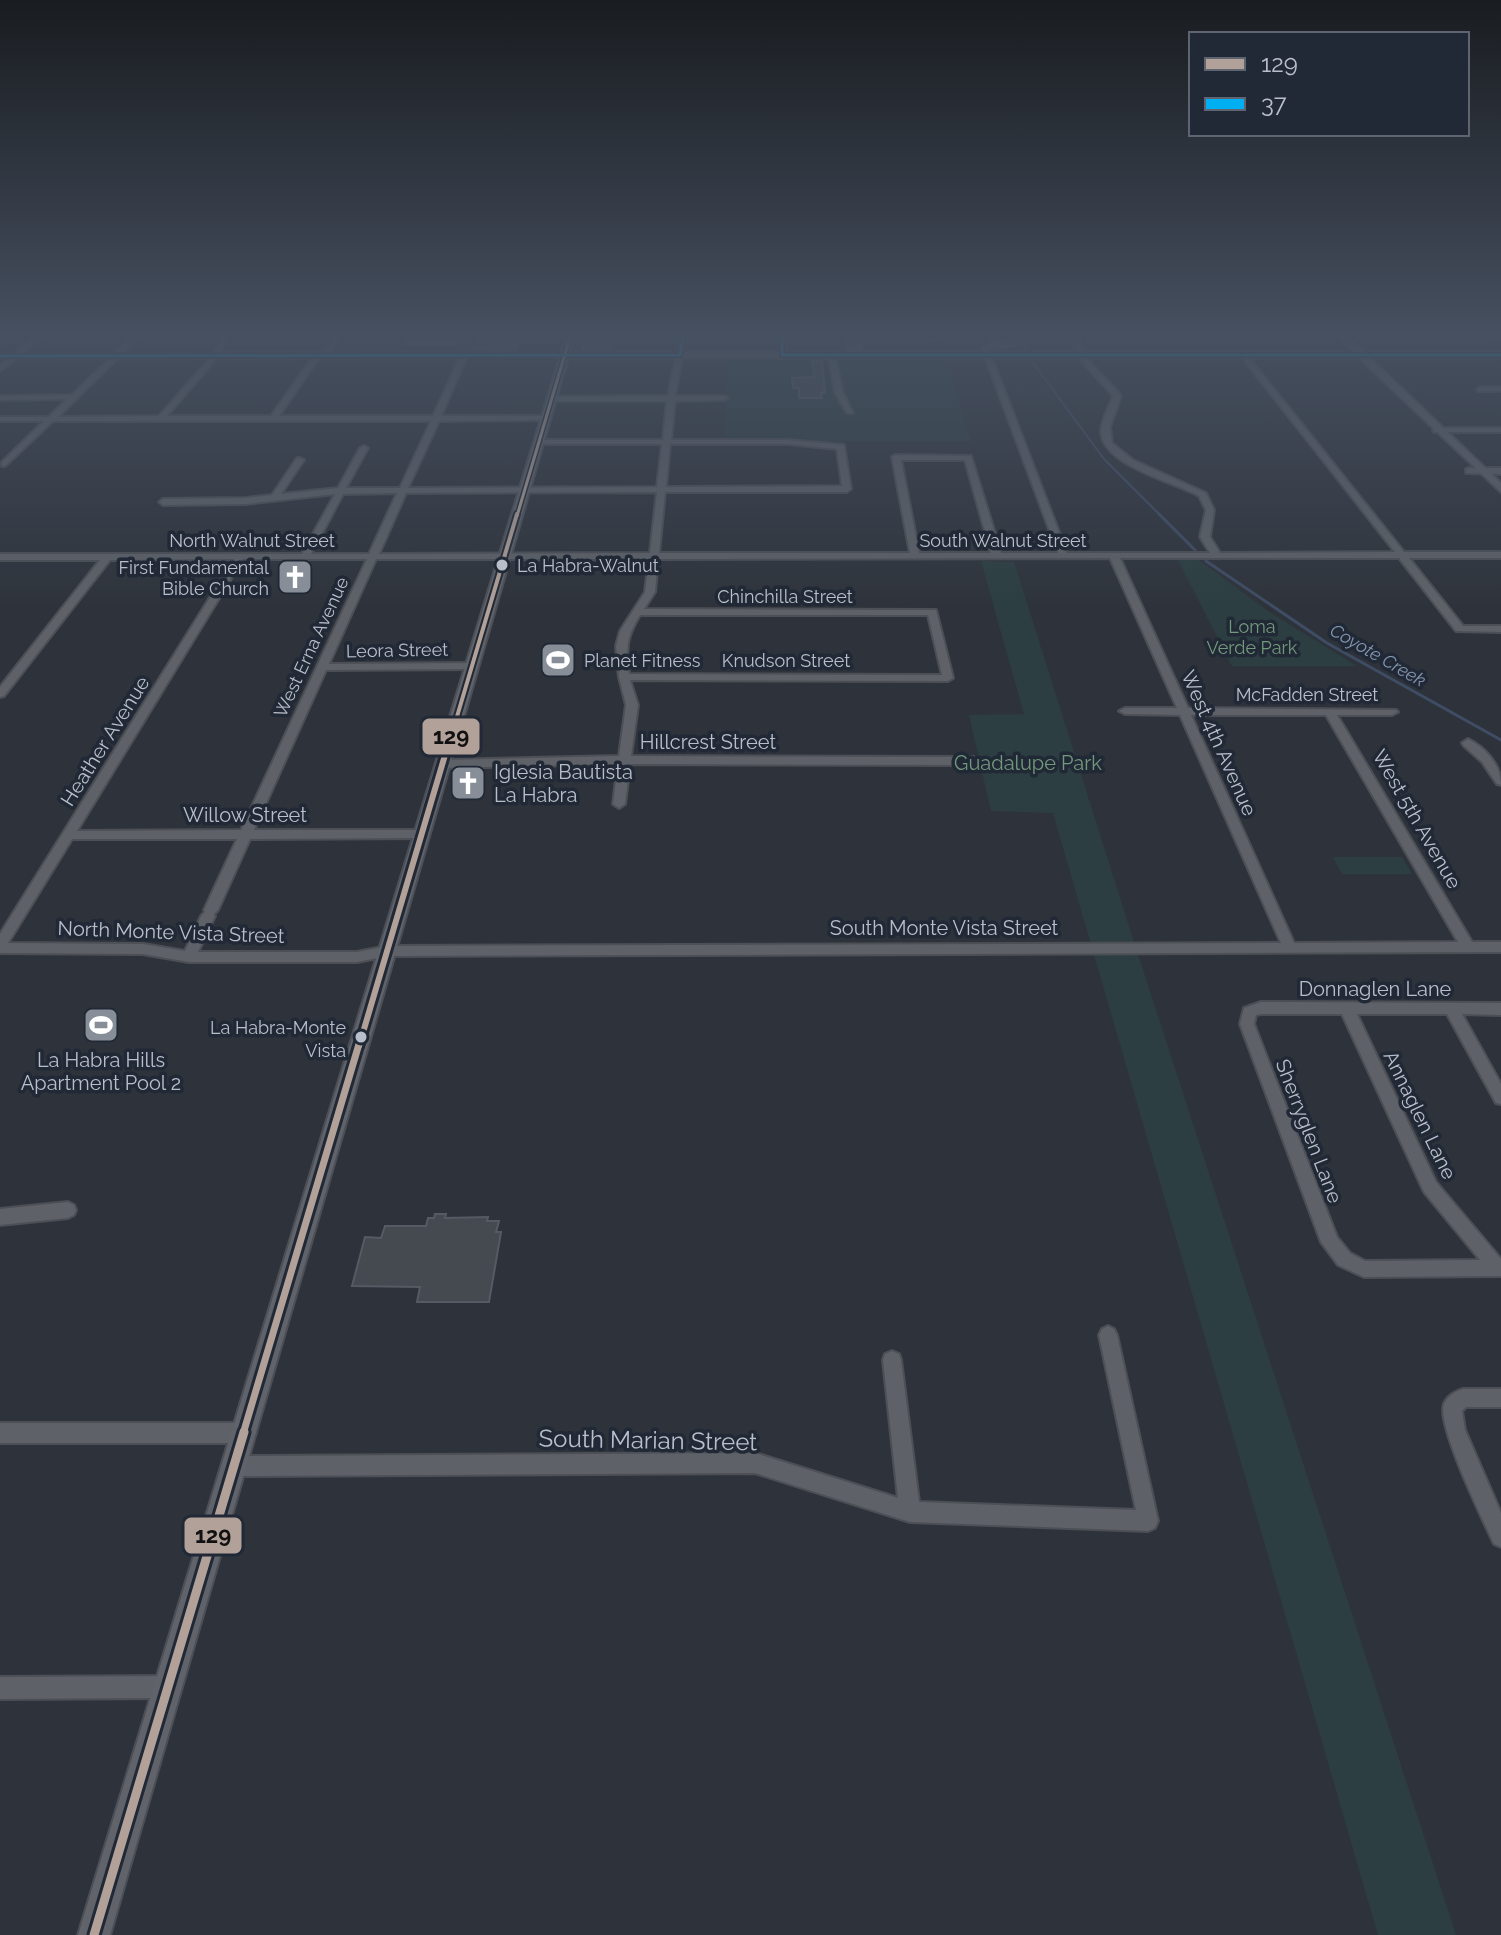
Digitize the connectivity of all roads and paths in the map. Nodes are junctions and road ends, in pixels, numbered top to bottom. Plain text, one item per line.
1 (43, 427) edge
2 (432, 427) edge
3 (543, 427) edge
4 (668, 427) edge
5 (1015, 427) edge
6 (1106, 427) edge
7 (1301, 427) edge
8 (1434, 427) edge
9 (1501, 430) edge
10 (1438, 431) junction
11 (666, 441) junction
12 (539, 442) junction
13 (364, 448) dead end
14 (300, 460) dead end
15 (5, 464) dead end
16 (1469, 471) junction
17 (1483, 471) junction
18 (1501, 471) edge
19 (1501, 489) edge
20 (524, 490) junction
21 (661, 490) junction
22 (341, 491) junction
23 (402, 491) junction
24 (275, 497) junction
25 (163, 502) dead end
26 (1501, 503) edge
27 (1216, 554) junction
28 (1401, 555) junction
29 (1501, 555) edge
30 (305, 556) junction
31 (373, 556) junction
32 (505, 556) junction
33 (653, 556) junction
34 (915, 556) junction
35 (997, 556) junction
36 (1064, 556) junction
37 (1114, 556) junction
38 (0, 557) edge
39 (107, 557) junction
40 (240, 557) junction
41 (638, 612) junction
42 (1501, 629) edge
43 (473, 666) junction
44 (322, 667) junction
45 (624, 677) junction
46 (948, 678) joint
47 (0, 694) edge
48 (1125, 711) dead end
49 (1185, 712) junction
50 (1330, 712) junction
51 (1392, 712) dead end
52 (1468, 743) dead end
53 (625, 760) junction
54 (973, 761) dead end
55 (444, 764) junction
56 (1501, 781) edge
57 (619, 804) dead end
58 (423, 834) junction
59 (68, 835) junction
60 (245, 835) junction
61 (0, 946) edge
62 (1289, 946) junction
63 (1468, 947) junction
64 (1501, 947) edge
65 (388, 951) junction
66 (189, 957) junction
67 (1347, 1009) junction
68 (1501, 1009) edge
69 (1452, 1010) junction
70 (1249, 1012) joint
71 (1501, 1098) edge
72 (68, 1210) dead end
73 (0, 1217) edge
74 (1500, 1268) edge
75 (1108, 1335) dead end
76 (892, 1360) dead end
77 (1501, 1398) edge
78 (0, 1433) edge
79 (246, 1433) junction
80 (236, 1466) junction
81 (910, 1512) junction
82 (1501, 1537) edge
83 (170, 1687) junction
84 (0, 1688) edge
85 (94, 1935) edge

1 - 15 street
2 - 23 street, West Erna Avenue
3 - 12 main road
4 - 11 street
5 - 36 street
6 - 27 street
7 - 28 street
8 - 10 main road
9 - 10 street
10 - 16 main road
10 - 17 main road
11 - 12 street
11 - 21 street
11 - 21 street
12 - 20 main road
13 - 22 street
14 - 24 street
16 - 17 street
16 - 26 main road
17 - 18 street
17 - 19 main road
20 - 21 street
20 - 23 street
20 - 32 main road
21 - 33 street
22 - 23 street
22 - 24 street
22 - 30 street
23 - 31 street, West Erna Avenue
24 - 25 street
27 - 28 street, South Walnut Street
27 - 37 street, South Walnut Street
28 - 29 street, South Walnut Street
28 - 42 street
30 - 31 street, North Walnut Street
30 - 40 street, North Walnut Street
31 - 32 street, North Walnut Street
31 - 44 street, West Erna Avenue
32 - 33 street, South Walnut Street
32 - 43 main road
33 - 34 street, South Walnut Street
33 - 41 street
34 - 35 street, South Walnut Street
34 - 35 street
35 - 36 street, South Walnut Street
36 - 37 street, South Walnut Street
37 - 49 street, West 4th Avenue
38 - 39 street, North Walnut Street
39 - 40 street, North Walnut Street
39 - 47 street
40 - 59 street, Heather Avenue
41 - 45 street
41 - 46 street, Chinchilla Street
43 - 44 street, Leora Street
43 - 55 main road
44 - 60 street, West Erna Avenue
45 - 46 street, Knudson Street
45 - 53 street
48 - 49 street, McFadden Street
49 - 50 street, McFadden Street
49 - 62 street, West 4th Avenue
50 - 51 street, McFadden Street
50 - 63 street, West 5th Avenue
52 - 56 street
53 - 54 street, Hillcrest Street
53 - 55 street, Hillcrest Street
53 - 57 street
55 - 58 main road
58 - 60 street, Willow Street
58 - 65 main road
59 - 60 street, Willow Street
59 - 61 street, Heather Avenue
60 - 66 street, West Erna Avenue
61 - 66 street, North Monte Vista Street
62 - 63 street, South Monte Vista Street
62 - 65 street, South Monte Vista Street
63 - 64 street, South Monte Vista Street
65 - 66 street, North Monte Vista Street
65 - 79 main road
67 - 69 street, Donnaglen Lane
67 - 70 street, Donnaglen Lane
67 - 74 street, Annaglen Lane
68 - 69 street, Donnaglen Lane
69 - 71 street
70 - 74 street, Sherryglen Lane
72 - 73 street
75 - 81 street, South Marian Street
76 - 81 street
77 - 82 street
78 - 79 street
79 - 80 main road
80 - 81 street, South Marian Street
80 - 83 main road
83 - 84 street
83 - 85 main road

